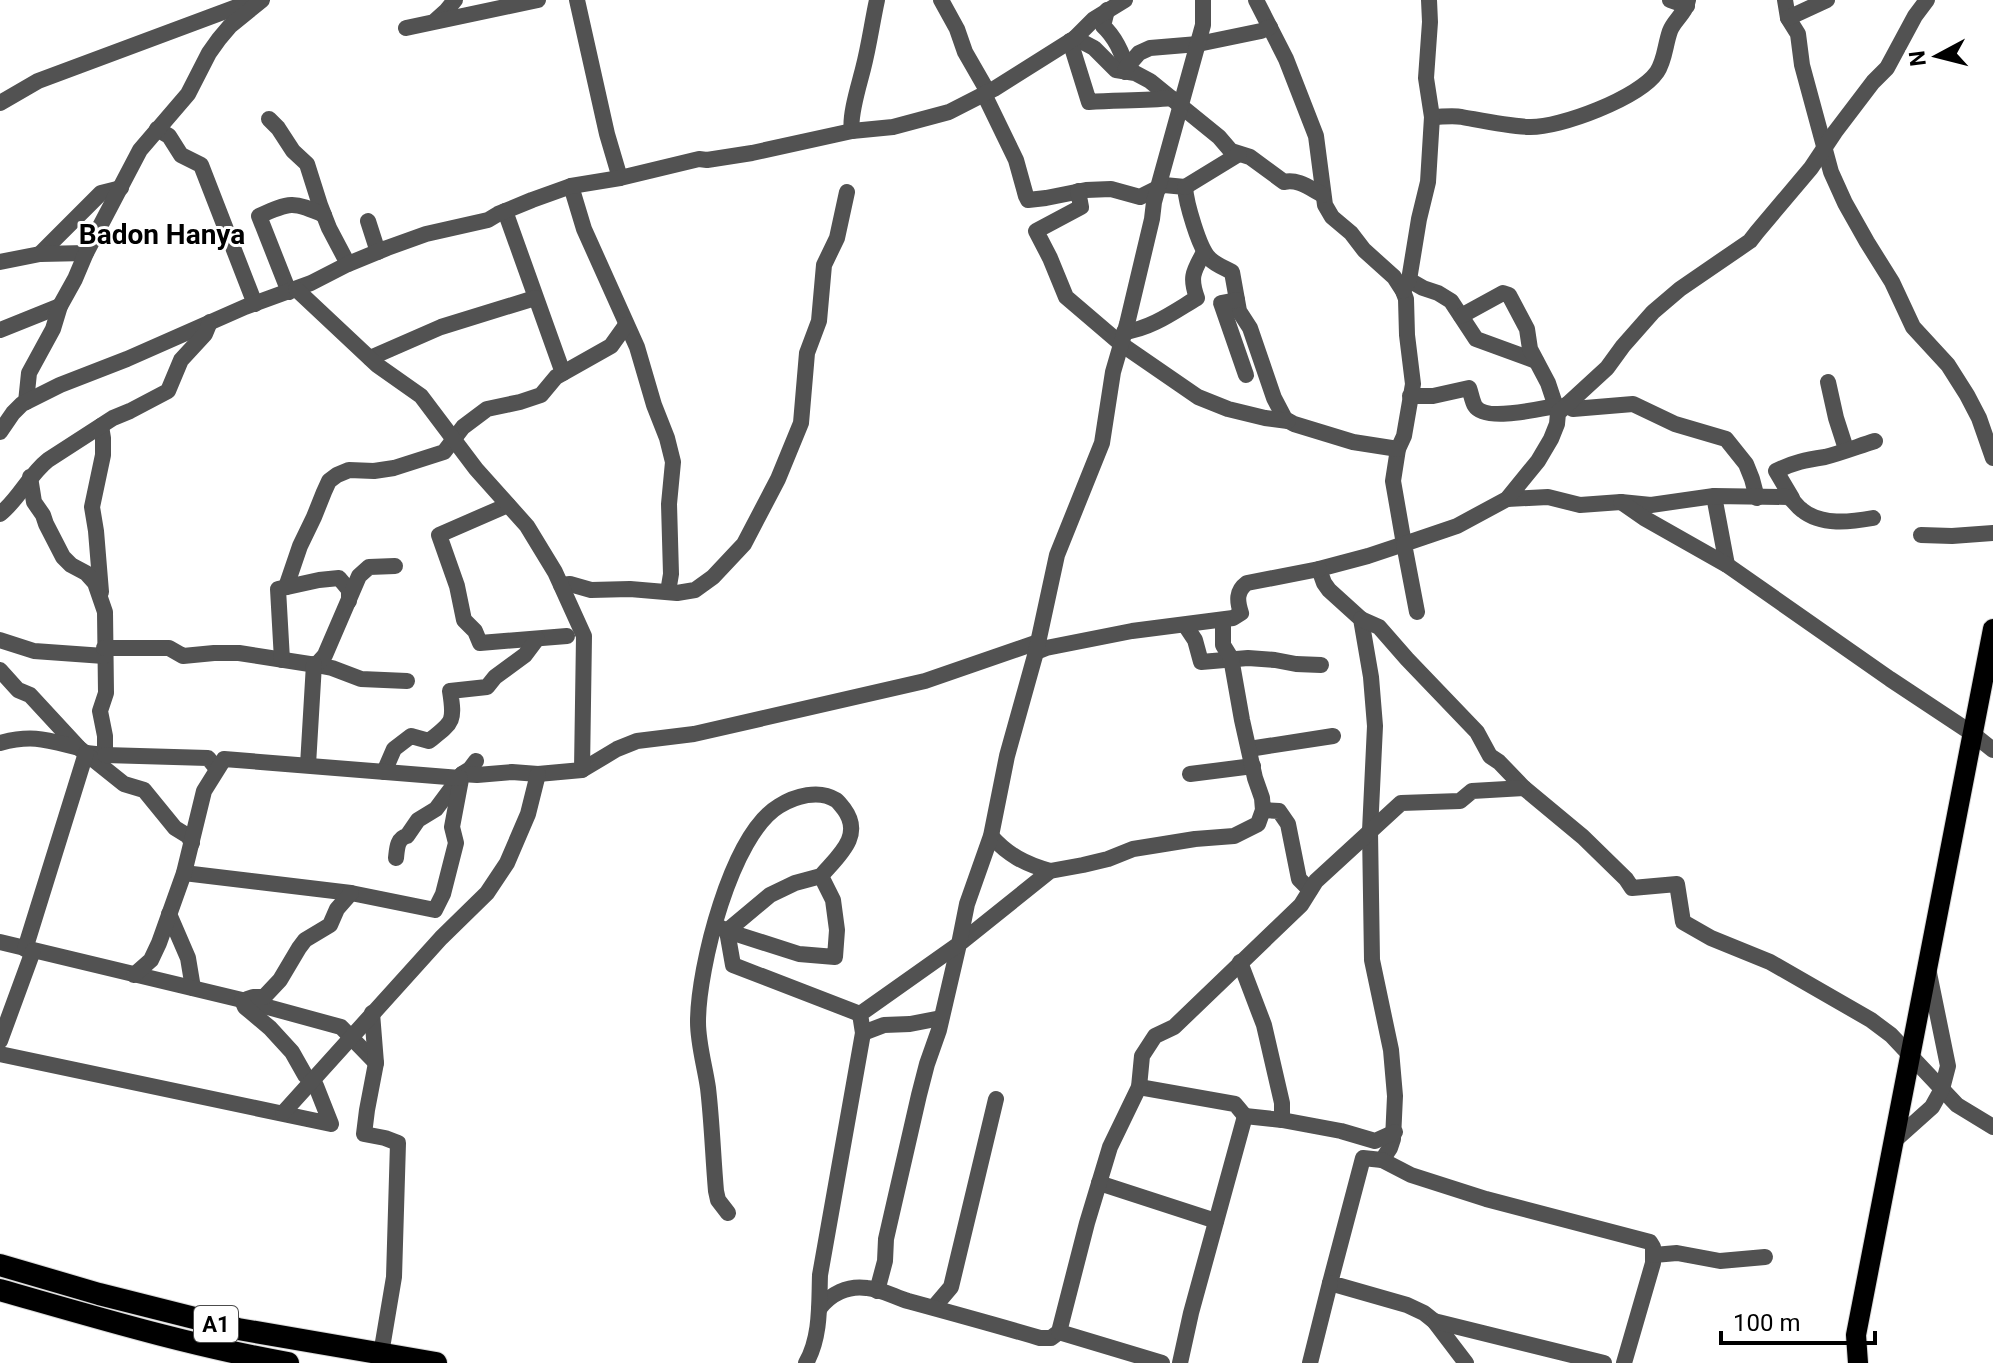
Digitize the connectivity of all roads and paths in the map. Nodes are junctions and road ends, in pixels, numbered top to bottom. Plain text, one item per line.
1 (259, 0) edge
2 (455, 0) edge
3 (538, 0) edge
4 (577, 0) edge
5 (877, 0) edge
6 (941, 0) edge
7 (1125, 0) edge
8 (1203, 0) edge
9 (1256, 0) edge
10 (1429, 0) edge
11 (1670, 0) edge
12 (1785, 0) edge
13 (1827, 0) edge
14 (1927, 0) edge
15 (1688, 3) edge
16 (231, 5) edge
17 (1107, 10) junction
18 (1788, 18) junction
19 (434, 21) junction
20 (1270, 27) junction
21 (406, 28) dead end
22 (1073, 40) junction
23 (1198, 44) junction
24 (1126, 70) junction
25 (986, 93) junction
26 (1176, 102) junction
27 (0, 103) edge
28 (1432, 117) junction
29 (269, 119) dead end
30 (157, 129) junction
31 (852, 131) junction
32 (1825, 148) junction
33 (1239, 154) junction
34 (620, 178) junction
35 (571, 186) junction
36 (1158, 187) junction
37 (1185, 187) junction
38 (121, 188) junction
39 (1078, 191) junction
40 (847, 192) dead end
41 (1323, 195) junction
42 (505, 211) junction
43 (324, 215) junction
44 (368, 221) dead end
45 (378, 252) junction
46 (1204, 252) junction
47 (86, 253) junction
48 (40, 254) junction
49 (0, 262) edge
50 (348, 264) junction
51 (1406, 285) junction
52 (292, 290) junction
53 (535, 298) junction
54 (1237, 300) junction
55 (255, 304) junction
56 (60, 306) junction
57 (1461, 316) junction
58 (210, 322) junction
59 (626, 325) junction
60 (0, 330) edge
61 (1123, 338) junction
62 (370, 358) junction
63 (1536, 361) junction
64 (563, 373) junction
65 (1246, 375) dead end
66 (1828, 382) dead end
67 (1410, 396) junction
68 (1560, 408) junction
69 (13, 413) edge
70 (1288, 421) junction
71 (101, 426) junction
72 (0, 432) edge
73 (454, 440) junction
74 (1875, 441) dead end
75 (1398, 449) junction
76 (1846, 449) junction
77 (1993, 458) edge
78 (30, 477) junction
79 (1714, 496) junction
80 (1757, 498) junction
81 (1792, 498) junction
82 (1507, 499) junction
83 (1621, 502) junction
84 (508, 505) junction
85 (0, 514) edge
86 (1873, 518) dead end
87 (1993, 533) edge
88 (1921, 535) dead end
89 (1404, 544) junction
90 (1727, 565) junction
91 (395, 566) dead end
92 (369, 567) junction
93 (1319, 569) junction
94 (339, 578) junction
95 (561, 585) junction
96 (286, 587) junction
97 (668, 592) junction
98 (101, 598) junction
99 (349, 601) junction
100 (1417, 612) dead end
101 (1361, 619) junction
102 (1223, 620) junction
103 (1185, 625) junction
104 (1993, 629) edge
105 (567, 636) dead end
106 (537, 639) junction
107 (0, 640) edge
108 (1037, 647) junction
109 (104, 652) junction
110 (1231, 658) junction
111 (282, 660) junction
112 (315, 664) junction
113 (1321, 665) dead end
114 (0, 670) edge
115 (407, 681) dead end
116 (1973, 734) junction
117 (1333, 736) dead end
118 (0, 743) edge
119 (1249, 749) junction
120 (83, 750) junction
121 (1993, 750) edge
122 (105, 755) junction
123 (476, 761) dead end
124 (308, 765) junction
125 (1253, 766) junction
126 (217, 769) junction
127 (582, 770) junction
128 (384, 772) junction
129 (538, 774) junction
130 (1190, 774) dead end
131 (461, 776) junction
132 (1524, 788) junction
133 (1263, 810) junction
134 (1370, 831) junction
135 (991, 836) junction
136 (192, 843) junction
137 (396, 858) dead end
138 (1050, 871) junction
139 (184, 873) junction
140 (821, 876) junction
141 (1310, 890) junction
142 (351, 893) junction
143 (169, 914) junction
144 (721, 928) junction
145 (0, 942) edge
146 (959, 944) junction
147 (29, 950) junction
148 (1240, 962) junction
149 (1928, 966) junction
150 (134, 975) junction
151 (193, 988) junction
152 (242, 1000) junction
153 (372, 1013) junction
154 (860, 1014) junction
155 (941, 1018) junction
156 (863, 1033) junction
157 (351, 1037) junction
158 (0, 1041) edge
159 (0, 1054) edge
160 (1910, 1056) junction
161 (376, 1063) junction
162 (312, 1081) junction
163 (1139, 1087) junction
164 (1942, 1089) junction
165 (996, 1099) dead end
166 (283, 1113) junction
167 (1245, 1116) junction
168 (1282, 1120) junction
169 (1993, 1127) edge
170 (1395, 1132) junction
171 (1894, 1141) junction
172 (1382, 1160) junction
173 (1099, 1183) junction
174 (728, 1213) dead end
175 (1216, 1221) junction
176 (1654, 1255) junction
177 (1765, 1257) dead end
178 (0, 1265) edge
179 (1330, 1283) junction
180 (0, 1290) edge
181 (877, 1291) junction
182 (934, 1307) junction
183 (819, 1309) junction
184 (1434, 1321) junction
185 (1059, 1332) junction
186 (381, 1354) junction
187 (288, 1363) edge
188 (436, 1363) edge
189 (806, 1363) edge
190 (1162, 1363) edge
191 (1180, 1363) edge
192 (1310, 1363) edge
193 (1466, 1363) edge
194 (1604, 1363) edge
195 (1624, 1363) edge
196 (1858, 1363) edge

1 - 16 street
1 - 30 street
2 - 19 street
3 - 19 street
4 - 34 street
5 - 31 street
6 - 25 street
7 - 17 street
8 - 23 street
9 - 20 street
10 - 28 street
11 - 15 street
12 - 18 street
13 - 18 street
14 - 32 street
15 - 28 street
16 - 27 street
17 - 22 street
17 - 24 street
18 - 32 street
19 - 21 street
20 - 23 street
20 - 41 street
22 - 24 street
22 - 25 street
22 - 26 street
23 - 24 street
23 - 26 street
24 - 26 street
25 - 31 street
25 - 39 street
26 - 33 street
26 - 36 street
28 - 51 street
29 - 43 street
30 - 38 street
30 - 55 street
31 - 34 street
32 - 68 street
32 - 77 street
33 - 37 street
33 - 41 street
34 - 35 street
35 - 42 street
35 - 59 street
36 - 37 street
36 - 39 street
36 - 61 street
37 - 46 street
38 - 47 street
38 - 48 street
39 - 61 street
40 - 97 street
41 - 51 street
42 - 45 street
42 - 53 street
43 - 50 street
43 - 52 street
44 - 45 street
45 - 50 street
46 - 54 street
46 - 61 street
47 - 48 street
47 - 56 street
48 - 49 street
50 - 52 street
51 - 57 street
51 - 67 street
52 - 55 street
52 - 62 street
53 - 62 street
53 - 64 street
54 - 65 street
54 - 70 street
55 - 58 street
56 - 60 street
56 - 69 street
57 - 63 street
57 - 63 street
58 - 69 street
58 - 71 street
59 - 64 street
59 - 97 street
61 - 70 street
61 - 108 street
62 - 73 street
63 - 68 street
64 - 73 street
66 - 76 street
67 - 68 street
67 - 75 street
68 - 80 street
68 - 82 street
69 - 72 street
70 - 75 street
71 - 78 street
71 - 98 street
73 - 84 street
73 - 96 street
74 - 76 street
75 - 89 street
76 - 81 street
78 - 85 street
78 - 98 street
79 - 80 street
79 - 83 street
79 - 90 street
80 - 81 street
81 - 86 street
82 - 83 street
82 - 89 street
83 - 90 street
84 - 95 street
84 - 106 street
87 - 88 street
89 - 93 street
89 - 100 street
90 - 116 street
91 - 92 street
92 - 94 street
92 - 99 street
93 - 101 street
93 - 102 street
94 - 96 street
94 - 99 street
95 - 97 street
95 - 127 street
96 - 111 street
98 - 109 street
99 - 112 street
101 - 132 street
101 - 134 street
102 - 103 street
102 - 110 street
103 - 108 street
103 - 110 street
104 - 116 main road
105 - 106 street
106 - 128 street
107 - 109 street
108 - 127 street
108 - 135 street
109 - 111 street
109 - 122 street
110 - 113 street
110 - 119 street
111 - 112 street
112 - 115 street
112 - 124 street
114 - 120 street
116 - 121 street
116 - 149 main road
117 - 119 street
118 - 120 street
119 - 125 street
120 - 122 street
120 - 136 street
120 - 147 street
122 - 126 street
123 - 131 street
124 - 126 street
124 - 128 street
125 - 130 street
125 - 133 street
126 - 136 street
127 - 129 street
128 - 131 street
129 - 131 street
129 - 153 street
131 - 137 street
131 - 142 street
132 - 134 street
132 - 160 street
133 - 138 street
133 - 141 street
134 - 141 street
134 - 170 street
135 - 138 street
135 - 146 street
136 - 139 street
138 - 146 street
139 - 142 street
139 - 143 street
140 - 144 street
140 - 144 street
140 - 144 street
141 - 148 street
142 - 152 street
143 - 150 street
143 - 151 street
144 - 154 street
144 - 174 street
145 - 147 street
146 - 154 street
146 - 155 street
147 - 150 street
147 - 158 street
148 - 163 street
148 - 168 street
149 - 160 main road
149 - 164 street
150 - 151 street
151 - 152 street
152 - 157 street
152 - 162 street
153 - 157 street
153 - 161 street
154 - 156 street
155 - 156 street
155 - 181 street
156 - 183 street
157 - 161 street
157 - 162 street
159 - 166 street
160 - 164 street
160 - 171 main road
161 - 186 street
162 - 166 street
162 - 166 street
163 - 167 street
163 - 173 street
164 - 169 street
164 - 171 street
165 - 182 street
167 - 168 street
167 - 175 street
168 - 170 street
170 - 172 street
171 - 196 main road
172 - 176 street
172 - 179 street
173 - 175 street
173 - 185 street
175 - 191 street
176 - 177 street
176 - 195 street
178 - 186 highway, A1
179 - 184 street
179 - 192 street
180 - 187 highway, A1
181 - 182 street
181 - 183 street
182 - 185 street
183 - 189 street
184 - 193 street
184 - 194 street
185 - 190 street
186 - 188 highway, A1

